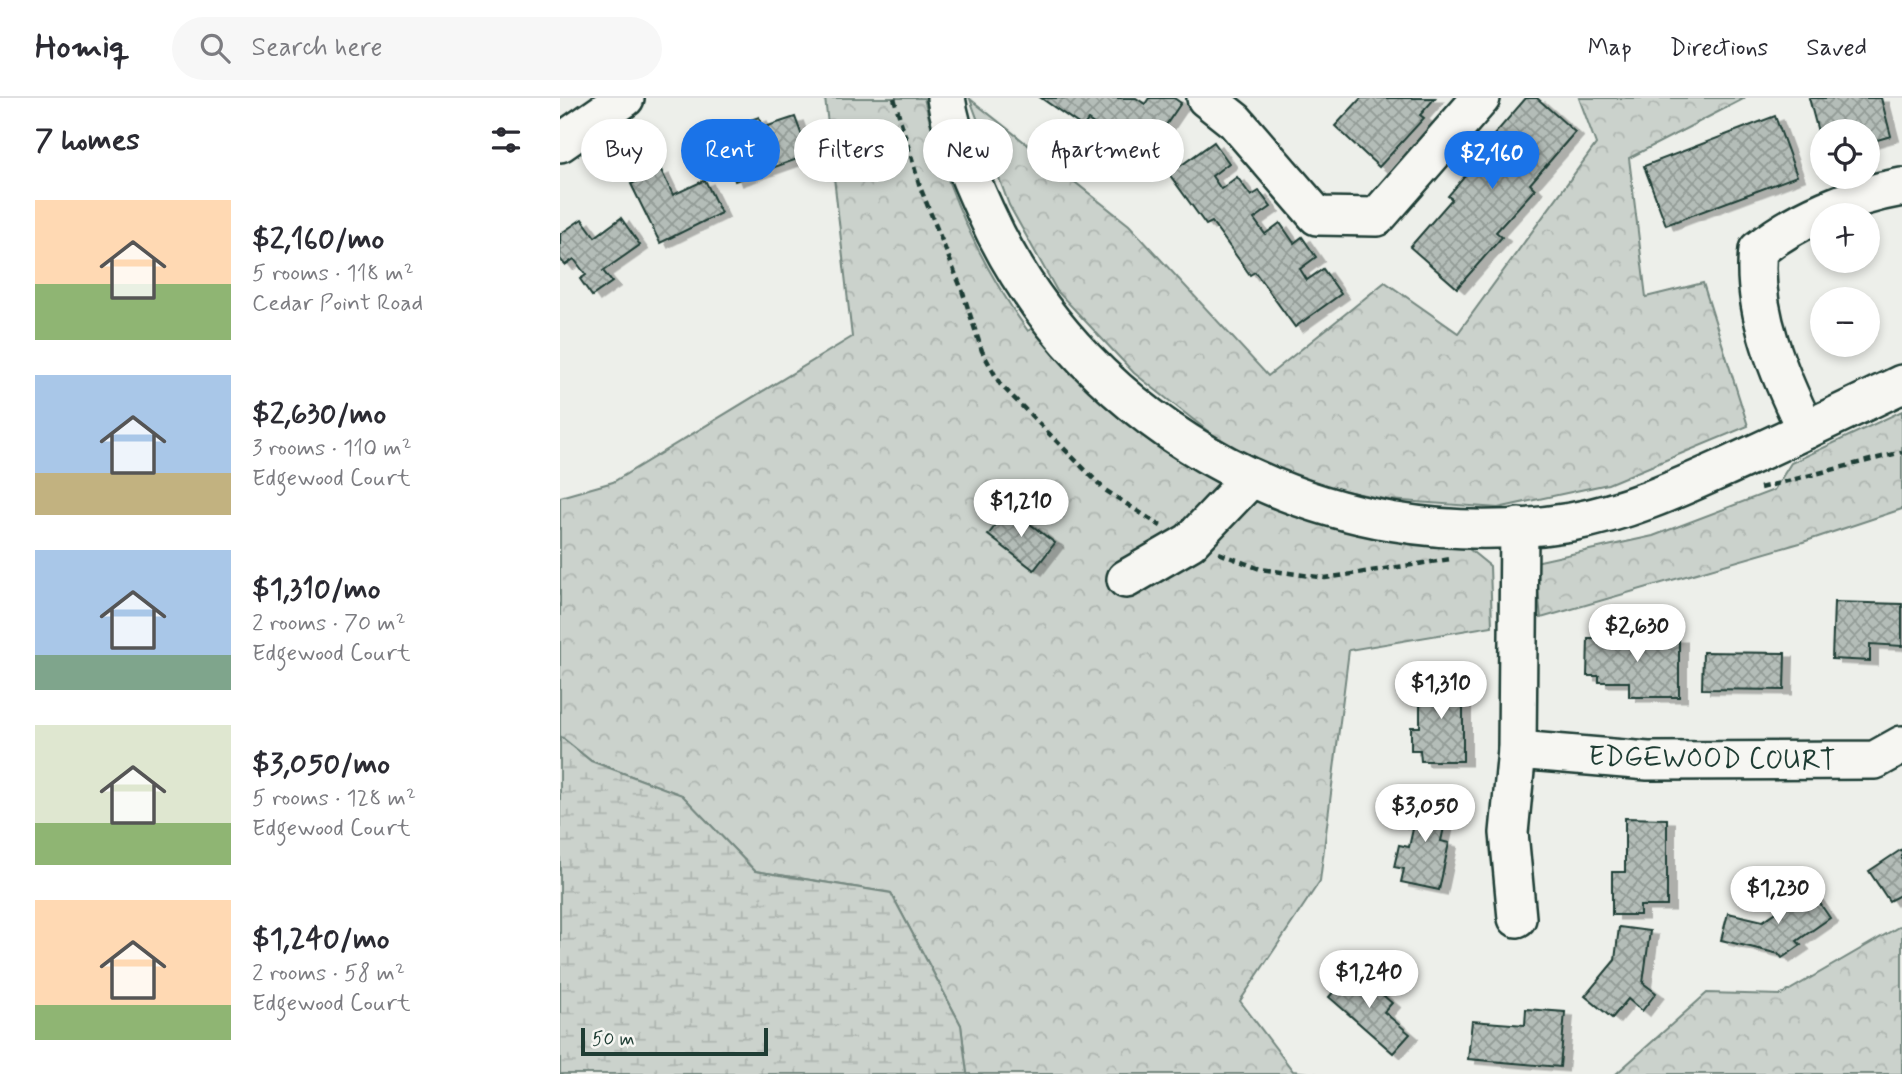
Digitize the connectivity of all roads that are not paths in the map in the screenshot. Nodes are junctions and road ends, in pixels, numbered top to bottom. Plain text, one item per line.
1 (625, 98) edge
2 (946, 98) edge
3 (1206, 98) edge
4 (1481, 98) edge
5 (560, 143) edge
6 (1902, 187) edge
7 (1902, 384) edge
8 (1806, 430) junction
9 (1251, 478) junction
10 (1519, 527) junction
11 (1126, 579) dead end
12 (1902, 745) edge
13 (1517, 750) junction
14 (1517, 918) dead end

1 - 5 street
2 - 9 street
3 - 4 street
6 - 8 street
7 - 8 street
8 - 10 street
9 - 10 street
9 - 11 street
10 - 13 street
12 - 13 street, EDGEWOOD COURT
13 - 14 street

